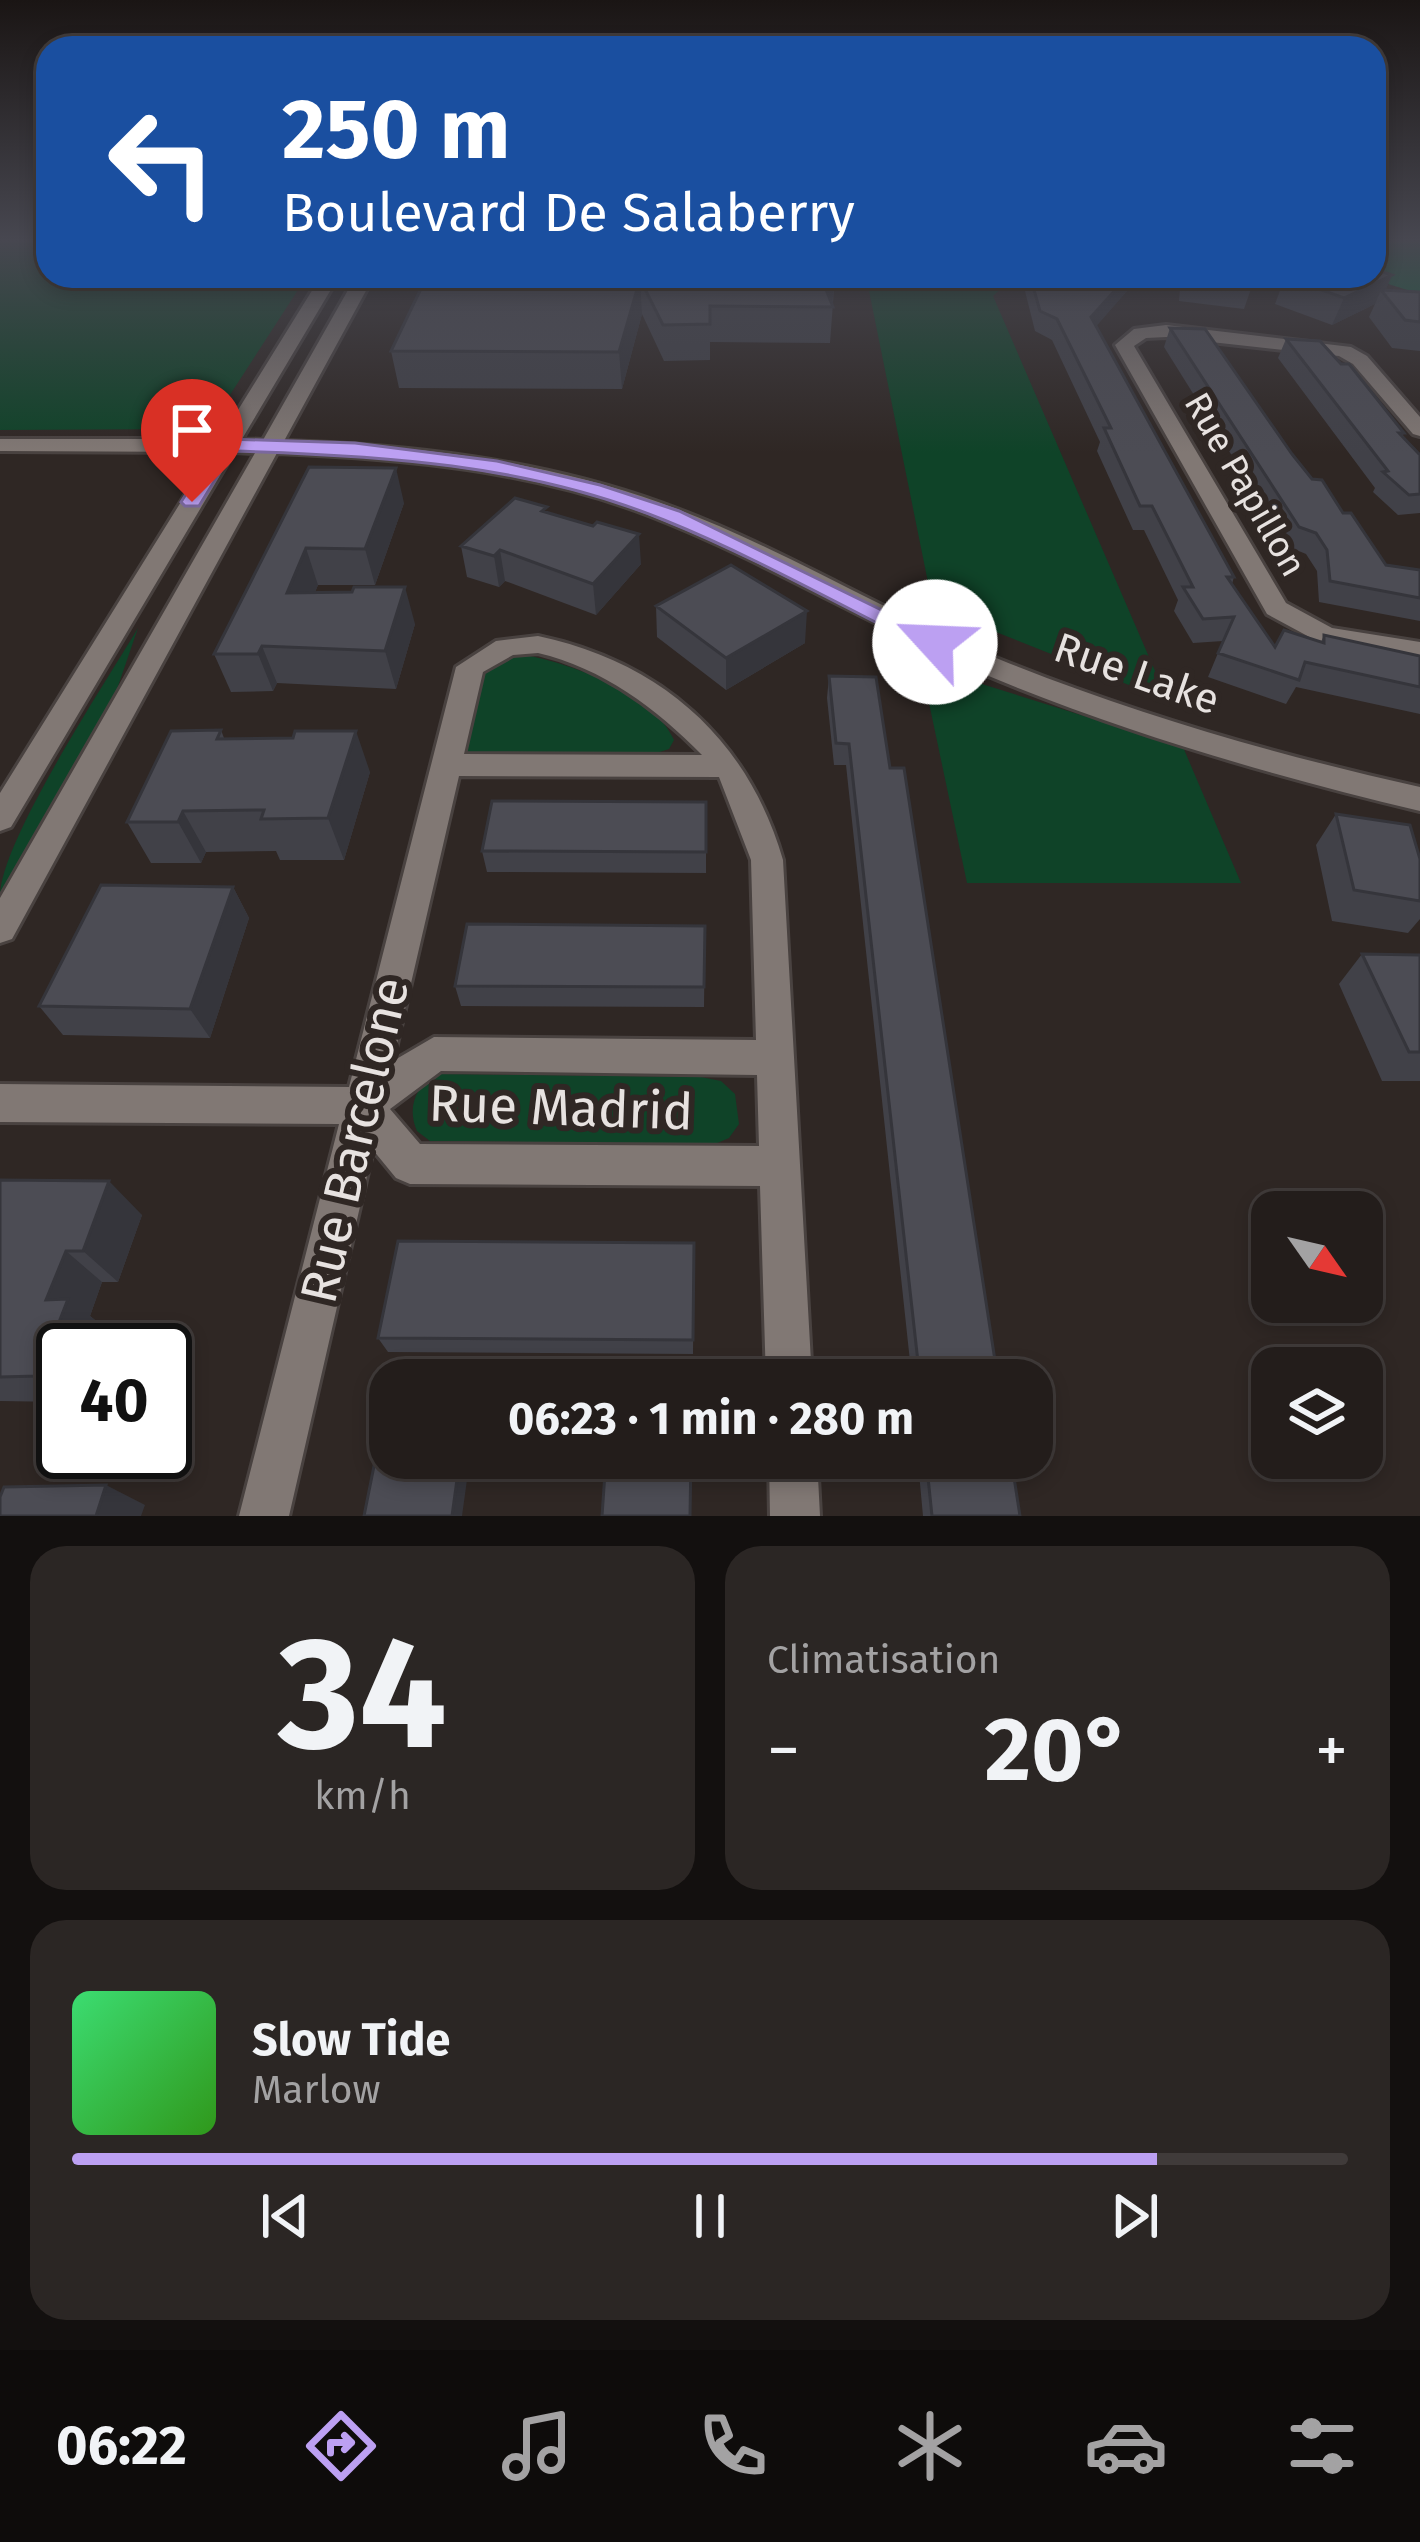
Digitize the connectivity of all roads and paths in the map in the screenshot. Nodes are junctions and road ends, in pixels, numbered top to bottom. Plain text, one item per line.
1 (308, 312) edge
2 (345, 312) edge
3 (1420, 430) edge
4 (0, 445) edge
5 (227, 445) junction
6 (272, 445) junction
7 (1420, 651) edge
8 (445, 765) junction
9 (727, 766) junction
10 (1420, 799) edge
11 (0, 819) edge
12 (0, 929) edge
13 (776, 1058) junction
14 (0, 1103) edge
15 (362, 1106) junction
16 (780, 1166) junction
17 (788, 1359) edge
18 (794, 1479) edge
19 (264, 1516) edge
20 (795, 1516) edge

1 - 5 street
2 - 6 street
3 - 7 street, Rue Papillon
4 - 5 street, Rue Lake
5 - 6 street, Rue Lake
5 - 11 street
6 - 10 street, Rue Lake
6 - 12 street
8 - 9 street
8 - 9 street, Rue Barcelone
8 - 15 street, Rue Barcelone
9 - 13 street, Rue Barcelone
13 - 15 street, Rue Madrid
13 - 16 street, Rue Barcelone
14 - 15 street
15 - 16 street, Rue Madrid
15 - 19 street, Rue Barcelone
16 - 17 street, Rue Barcelone
18 - 20 street

